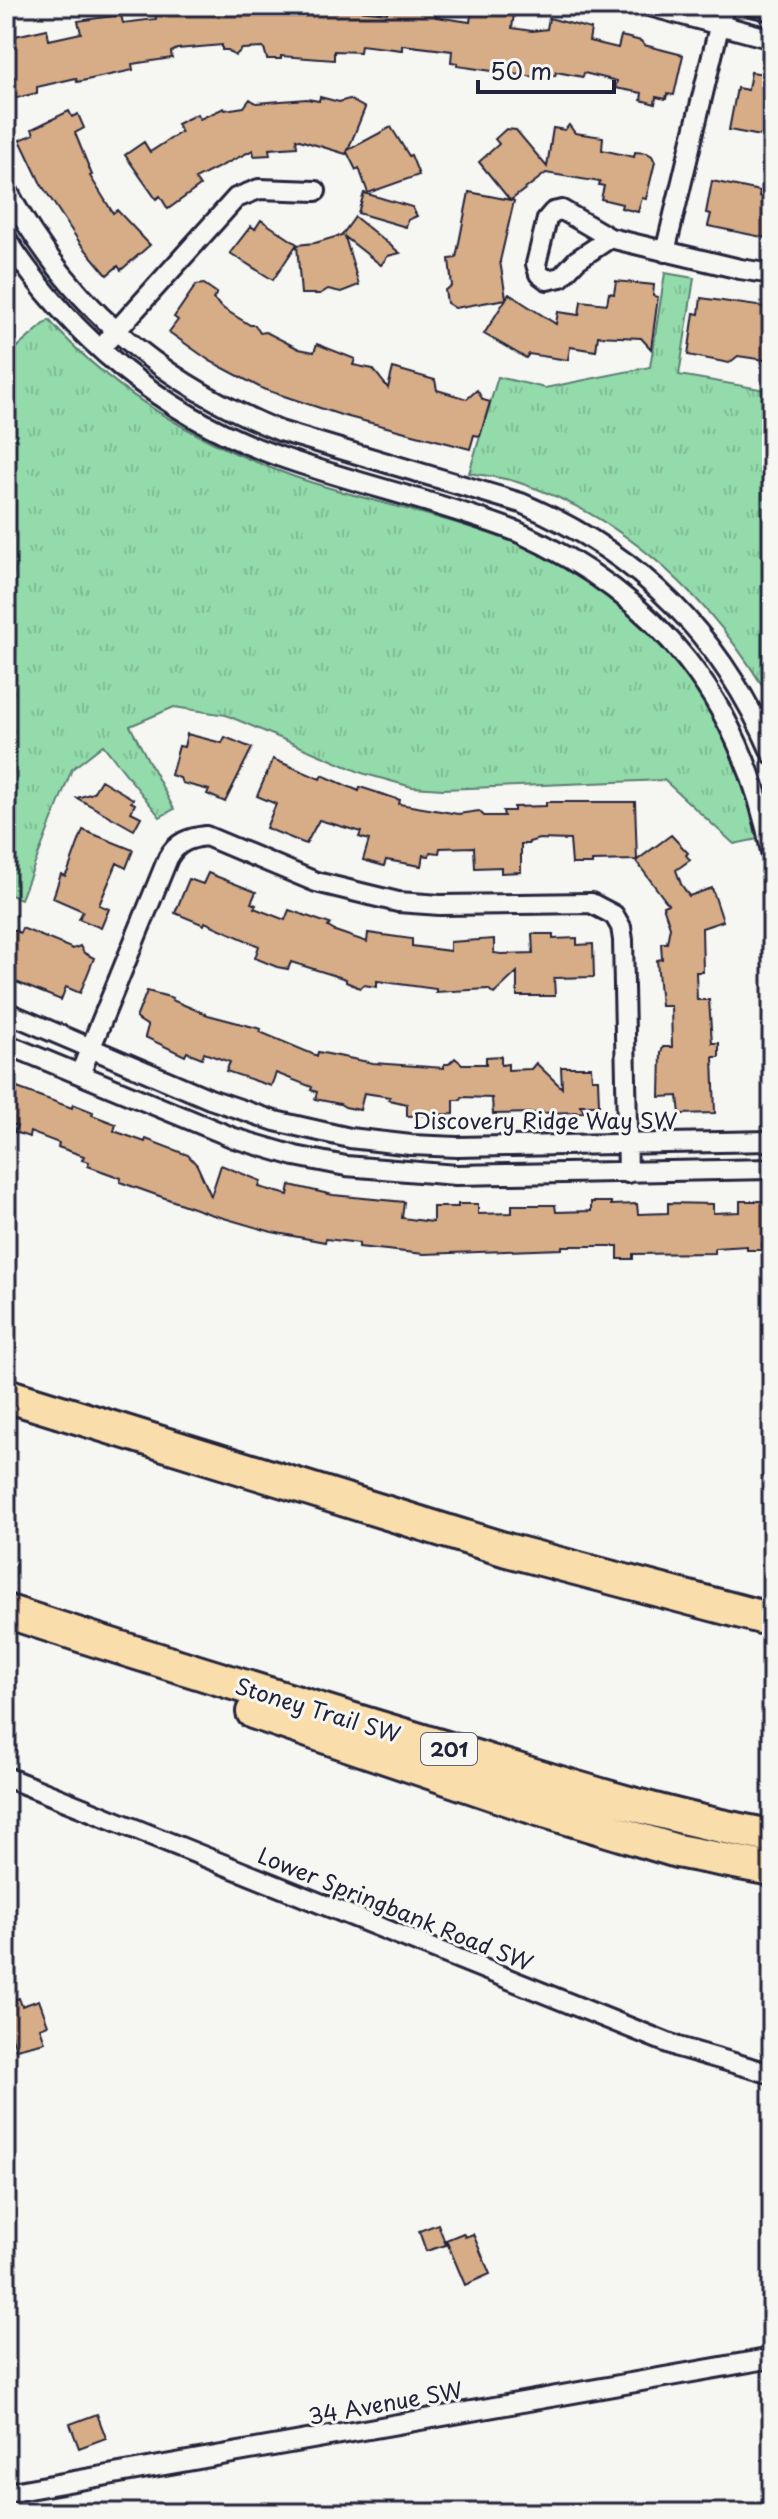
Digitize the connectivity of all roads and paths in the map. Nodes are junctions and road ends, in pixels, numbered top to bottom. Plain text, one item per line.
1 (649, 6) edge
2 (724, 6) edge
3 (752, 6) edge
4 (772, 11) edge
5 (720, 25) junction
6 (772, 39) edge
7 (6, 188) edge
8 (316, 191) dead end
9 (28, 227) junction
10 (610, 238) dead end
11 (7, 240) edge
12 (665, 252) junction
13 (772, 274) edge
14 (115, 331) junction
15 (99, 349) junction
16 (280, 431) junction
17 (271, 454) junction
18 (459, 483) junction
19 (452, 510) junction
20 (772, 754) edge
21 (772, 856) edge
22 (6, 1012) edge
23 (6, 1044) edge
24 (91, 1047) junction
25 (80, 1074) junction
26 (350, 1138) junction
27 (772, 1141) edge
28 (628, 1143) junction
29 (346, 1166) junction
30 (772, 1169) edge
31 (628, 1173) junction
32 (6, 1395) edge
33 (589, 1573) junction
34 (772, 1602) edge
35 (6, 1611) edge
36 (772, 1620) edge
37 (128, 1652) junction
38 (6, 1777) edge
39 (772, 1836) edge
40 (772, 1869) edge
41 (772, 2074) edge
42 (772, 2358) edge
43 (6, 2493) edge

1 - 5 street
2 - 5 street
3 - 4 street
5 - 6 street
5 - 12 street
7 - 9 street
8 - 14 street
9 - 11 street
9 - 14 street
10 - 12 street
11 - 15 street
12 - 13 street
14 - 15 street
14 - 16 street
15 - 17 street
16 - 17 street
16 - 18 street
17 - 19 street
18 - 19 street
18 - 20 street
19 - 21 street
22 - 24 street, Discovery Ridge Way SW
23 - 25 street
24 - 25 street
24 - 26 street, Discovery Ridge Way SW
24 - 28 street
25 - 29 street
26 - 28 street, Discovery Ridge Way SW
26 - 29 street
27 - 28 street, Discovery Ridge Way SW
28 - 31 street
29 - 31 street
30 - 31 street
32 - 33 highway
33 - 34 highway
33 - 36 highway
35 - 37 highway, Stoney Trail SW / 201
37 - 39 highway, Stoney Trail SW / 201
37 - 40 highway
38 - 41 street, Lower Springbank Road SW
42 - 43 street, 34 Avenue SW

